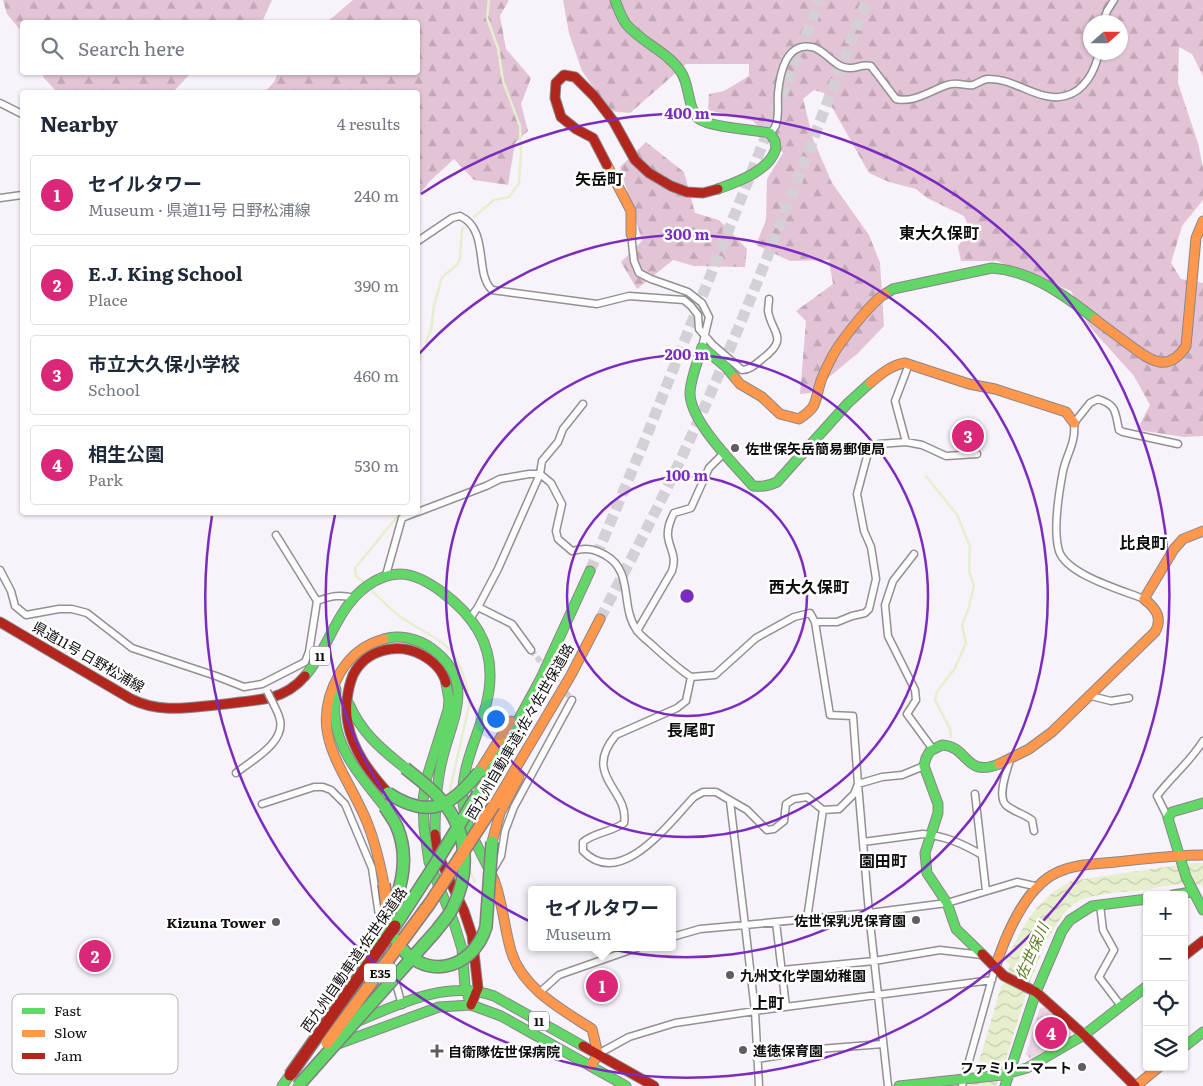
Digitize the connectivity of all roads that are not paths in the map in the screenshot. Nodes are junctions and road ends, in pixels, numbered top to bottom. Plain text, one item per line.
1 (615, 0) edge
2 (1114, 0) edge
3 (1106, 15) edge
4 (1097, 60) edge
5 (0, 103) edge
6 (20, 113) edge
7 (770, 133) junction
8 (20, 195) edge
9 (0, 198) edge
10 (1203, 221) edge
11 (631, 234) joint
12 (420, 240) edge
13 (769, 299) dead end
14 (704, 335) junction
15 (702, 347) junction
16 (909, 364) junction
17 (583, 404) dead end
18 (1074, 423) junction
19 (906, 442) junction
20 (1178, 444) dead end
21 (724, 453) junction
22 (977, 454) dead end
23 (540, 474) junction
24 (420, 511) edge
25 (410, 515) edge
26 (1203, 531) edge
27 (276, 535) dead end
28 (914, 554) dead end
29 (0, 570) edge
30 (590, 571) tunnel mouth
31 (386, 575) junction
32 (354, 598) junction
33 (577, 598) junction
34 (1144, 599) junction
35 (317, 601) junction
36 (474, 612) junction
37 (600, 619) tunnel mouth
38 (0, 622) edge
39 (815, 622) junction
40 (637, 631) junction
41 (531, 650) tunnel mouth
42 (571, 675) junction
43 (691, 677) junction
44 (336, 682) junction
45 (262, 684) junction
46 (1091, 696) junction
47 (1129, 698) dead end
48 (347, 700) junction
49 (572, 700) dead end
50 (1203, 741) edge
51 (932, 748) junction
52 (1010, 760) junction
53 (924, 766) junction
54 (236, 773) dead end
55 (858, 784) junction
56 (975, 794) dead end
57 (730, 801) junction
58 (1203, 803) edge
59 (262, 804) dead end
60 (823, 810) junction
61 (1168, 818) junction
62 (1034, 831) dead end
63 (932, 834) junction
64 (863, 842) junction
65 (447, 847) joint
66 (982, 855) junction
67 (1203, 855) edge
68 (460, 857) joint
69 (1179, 858) junction
70 (491, 873) junction
71 (1039, 887) junction
72 (1190, 889) junction
73 (986, 891) junction
74 (1184, 891) edge
75 (1143, 899) edge
76 (947, 903) junction
77 (1100, 905) junction
78 (1203, 910) edge
79 (869, 913) junction
80 (807, 919) junction
81 (776, 922) junction
82 (745, 926) junction
83 (676, 936) edge
84 (1203, 941) edge
85 (628, 951) edge
86 (1188, 953) edge
87 (982, 955) junction
88 (874, 960) junction
89 (782, 970) junction
90 (1000, 972) junction
91 (992, 980) junction
92 (1143, 989) edge
93 (465, 990) junction
94 (1033, 990) junction
95 (478, 991) junction
96 (539, 993) junction
97 (878, 995) junction
98 (402, 1005) junction
99 (471, 1005) junction
100 (1121, 1006) junction
101 (786, 1007) junction
102 (755, 1011) junction
103 (1203, 1032) edge
104 (1084, 1035) junction
105 (883, 1044) junction
106 (1188, 1044) edge
107 (598, 1054) junction
108 (758, 1059) junction
109 (591, 1066) junction
110 (1154, 1071) edge
111 (1006, 1078) edge
112 (965, 1081) edge
113 (294, 1083) edge
114 (281, 1086) edge
115 (626, 1086) edge
116 (652, 1086) edge
117 (759, 1086) edge
118 (888, 1086) edge
119 (899, 1086) edge
120 (1136, 1086) edge

1 - 7 main road
2 - 3 street
4 - 7 street
5 - 6 street
7 - 11 main road
8 - 9 street
10 - 15 main road
11 - 14 street
12 - 14 street
13 - 14 street
14 - 15 street
15 - 21 main road
16 - 18 main road
16 - 19 street
16 - 21 main road
17 - 23 street
18 - 20 street
18 - 34 street
19 - 22 street
19 - 39 street
21 - 40 street
23 - 24 street
23 - 36 street
23 - 40 street
25 - 31 street
26 - 34 main road
27 - 35 street
28 - 51 street
29 - 45 street
30 - 33 main road, 西九州自動車道;佐々佐世保道路 / E35
31 - 32 main road, 県道11号 日野松浦線 / 11
31 - 36 main road, 11
32 - 35 street
32 - 38 main road, 県道11号 日野松浦線 / 11
33 - 48 main road, bridge
33 - 65 main road, 西九州自動車道;佐々佐世保道路 / E35, bridge
34 - 46 main road
35 - 45 street
36 - 41 street
36 - 70 main road, 11
37 - 42 main road, 西九州自動車道;佐々佐世保道路 / E35
39 - 43 street
39 - 55 street
40 - 43 street
42 - 44 main road, bridge
42 - 68 main road, 西九州自動車道;佐々佐世保道路 / E35, bridge
43 - 57 street
44 - 95 main road
44 - 113 main road, bridge
45 - 54 street, bridge
46 - 47 street
46 - 52 main road
48 - 93 main road
48 - 113 main road, bridge
49 - 70 street
50 - 61 street
51 - 52 main road
51 - 53 main road
52 - 62 street
53 - 55 street
53 - 63 main road
55 - 60 street
55 - 64 street
56 - 66 street
57 - 60 street
57 - 82 street
58 - 61 main road
59 - 98 street
60 - 80 street
61 - 69 main road
63 - 64 street
63 - 66 street
63 - 76 main road
64 - 79 street
65 - 113 main road, 西九州自動車道;佐世保道路 / E35, bridge
66 - 73 street
67 - 69 main road
68 - 113 main road, 西九州自動車道;佐世保道路 / E35, bridge
69 - 71 main road
69 - 72 main road
70 - 96 main road, 11
71 - 73 street
71 - 90 main road
72 - 74 main road
72 - 78 main road
73 - 76 street
75 - 77 main road
76 - 79 street
76 - 87 main road
77 - 94 main road
77 - 100 street
79 - 80 street
79 - 88 street
80 - 81 street
81 - 82 street
81 - 89 street
82 - 83 street
82 - 102 street
84 - 86 main road
85 - 96 street
87 - 88 street
87 - 90 main road
88 - 89 street
88 - 97 street
89 - 101 street
90 - 91 street
90 - 94 main road
91 - 97 street
91 - 112 street
92 - 100 main road
93 - 95 main road, 11
93 - 98 main road, 11
93 - 99 main road
94 - 104 main road
94 - 111 main road
95 - 99 main road
95 - 107 main road, 11
96 - 107 main road, 11
97 - 101 street
97 - 105 street
98 - 114 main road, 11
99 - 109 main road, 11
99 - 113 main road, 11
100 - 104 main road
101 - 102 street
102 - 107 street
102 - 108 street
103 - 106 main road
104 - 111 main road
104 - 120 main road
105 - 108 street
105 - 118 street
107 - 109 main road
107 - 116 main road
108 - 117 street
109 - 115 main road
110 - 120 main road
111 - 112 main road
112 - 119 main road
113 - 114 main road, 西九州自動車道;佐世保道路 / E35

